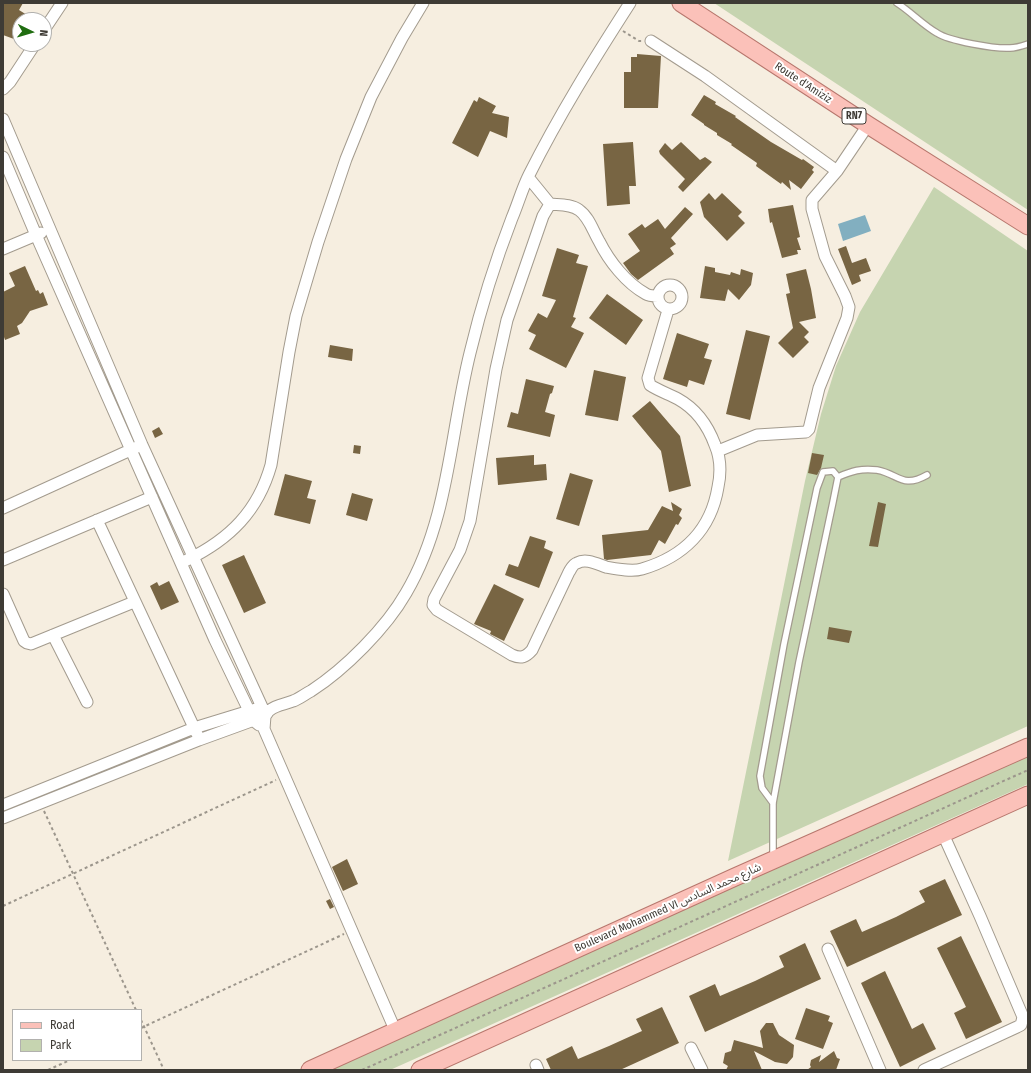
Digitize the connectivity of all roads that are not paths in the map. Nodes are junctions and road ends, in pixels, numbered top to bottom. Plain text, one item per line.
1 (62, 3) edge
2 (423, 3) edge
3 (630, 3) edge
4 (681, 3) edge
5 (897, 3) edge
6 (52, 18) edge
7 (650, 41) road end
8 (1028, 44) edge
9 (30, 52) edge
10 (3, 89) edge
11 (3, 119) edge
12 (868, 125) junction
13 (3, 157) edge
14 (837, 171) junction
15 (528, 178) junction
16 (550, 204) junction
17 (1028, 226) edge
18 (49, 229) junction
19 (36, 235) junction
20 (3, 249) edge
21 (658, 296) junction
22 (668, 310) junction
23 (142, 445) junction
24 (131, 450) junction
25 (718, 451) junction
26 (926, 476) dead end
27 (838, 477) junction
28 (152, 497) junction
29 (3, 508) edge
30 (97, 520) junction
31 (193, 557) junction
32 (3, 560) edge
33 (182, 563) junction
34 (3, 594) edge
35 (134, 602) junction
36 (53, 635) junction
37 (87, 702) dead end
38 (249, 711) junction
39 (266, 711) junction
40 (254, 721) junction
41 (194, 728) junction
42 (264, 729) junction
43 (199, 740) junction
44 (1028, 747) edge
45 (36, 791) junction
46 (1028, 795) edge
47 (40, 802) junction
48 (774, 803) junction
49 (3, 805) edge
50 (3, 818) edge
51 (943, 834) junction
52 (773, 861) junction
53 (828, 949) dead end
54 (396, 1032) junction
55 (691, 1048) dead end
56 (310, 1070) edge
57 (420, 1070) edge
58 (702, 1070) edge
59 (880, 1070) edge
60 (924, 1070) edge

1 - 6 street
2 - 31 street
3 - 15 street
4 - 12 main road, Route d'Amiziz / RN7
5 - 8 lane
7 - 14 street
9 - 10 street
11 - 18 street
12 - 14 street
12 - 17 main road, Route d'Amiziz / RN7
13 - 19 street
14 - 25 street
15 - 16 street
15 - 39 street
16 - 21 street
16 - 25 street
18 - 19 street
18 - 23 street
19 - 20 street
19 - 24 street
21 - 22 street
21 - 22 street
22 - 25 street
23 - 24 street
23 - 31 street
24 - 28 street
24 - 29 street
26 - 27 lane
27 - 48 lane
27 - 48 lane
28 - 30 street
28 - 33 street
30 - 32 street
30 - 35 street
31 - 33 street
31 - 39 street
33 - 38 street
34 - 36 street
35 - 36 street
35 - 41 street
36 - 37 street
38 - 39 street
38 - 40 street
38 - 41 street
39 - 40 street
39 - 42 street
40 - 42 street
40 - 43 street
41 - 43 street
41 - 45 street
42 - 54 street
43 - 47 street
44 - 52 main road, Boulevard Mohammed VI شارع محمد السادس
45 - 47 lane
45 - 49 street
46 - 51 main road
47 - 50 street
48 - 52 lane
51 - 57 main road
51 - 60 street
52 - 54 main road, Boulevard Mohammed VI شارع محمد السادس
53 - 59 street
54 - 56 main road, Boulevard Mohammed VI شارع محمد السادس
55 - 58 street

